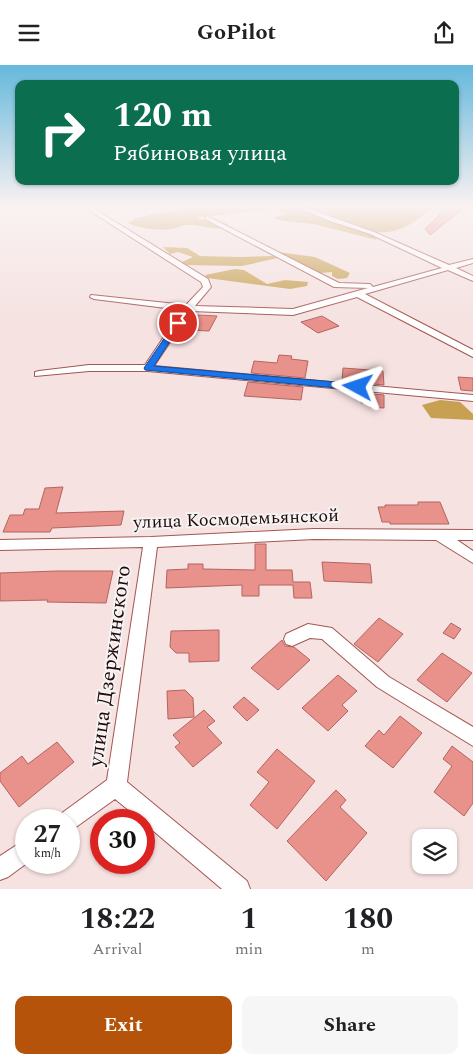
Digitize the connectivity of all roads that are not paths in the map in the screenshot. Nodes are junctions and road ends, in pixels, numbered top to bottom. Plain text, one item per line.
1 (148, 245) edge
2 (261, 245) edge
3 (398, 245) edge
4 (473, 261) edge
5 (452, 268) junction
6 (473, 279) edge
7 (390, 284) junction
8 (358, 294) junction
9 (94, 297) dead end
10 (188, 307) junction
11 (473, 354) edge
12 (148, 368) junction
13 (39, 375) dead end
14 (473, 397) edge
15 (438, 534) junction
16 (473, 535) edge
17 (150, 541) junction
18 (0, 545) edge
19 (473, 558) edge
20 (292, 639) dead end
21 (473, 737) edge
22 (116, 786) junction
23 (80, 812) edge
24 (15, 858) edge
25 (0, 869) edge
26 (239, 889) edge

1 - 10 street
2 - 7 street
3 - 5 street
4 - 5 street
5 - 6 street
5 - 7 street
7 - 8 street
8 - 10 street
8 - 11 street
9 - 10 street
10 - 12 street
12 - 13 street
12 - 14 street
15 - 16 street, улица Космодемьянской
15 - 17 street, улица Космодемьянской
15 - 19 street
17 - 18 street, улица Космодемьянской
17 - 22 street, улица Дзержинского
20 - 21 street
22 - 23 street
22 - 26 street, улица Дзержинского
24 - 25 street

